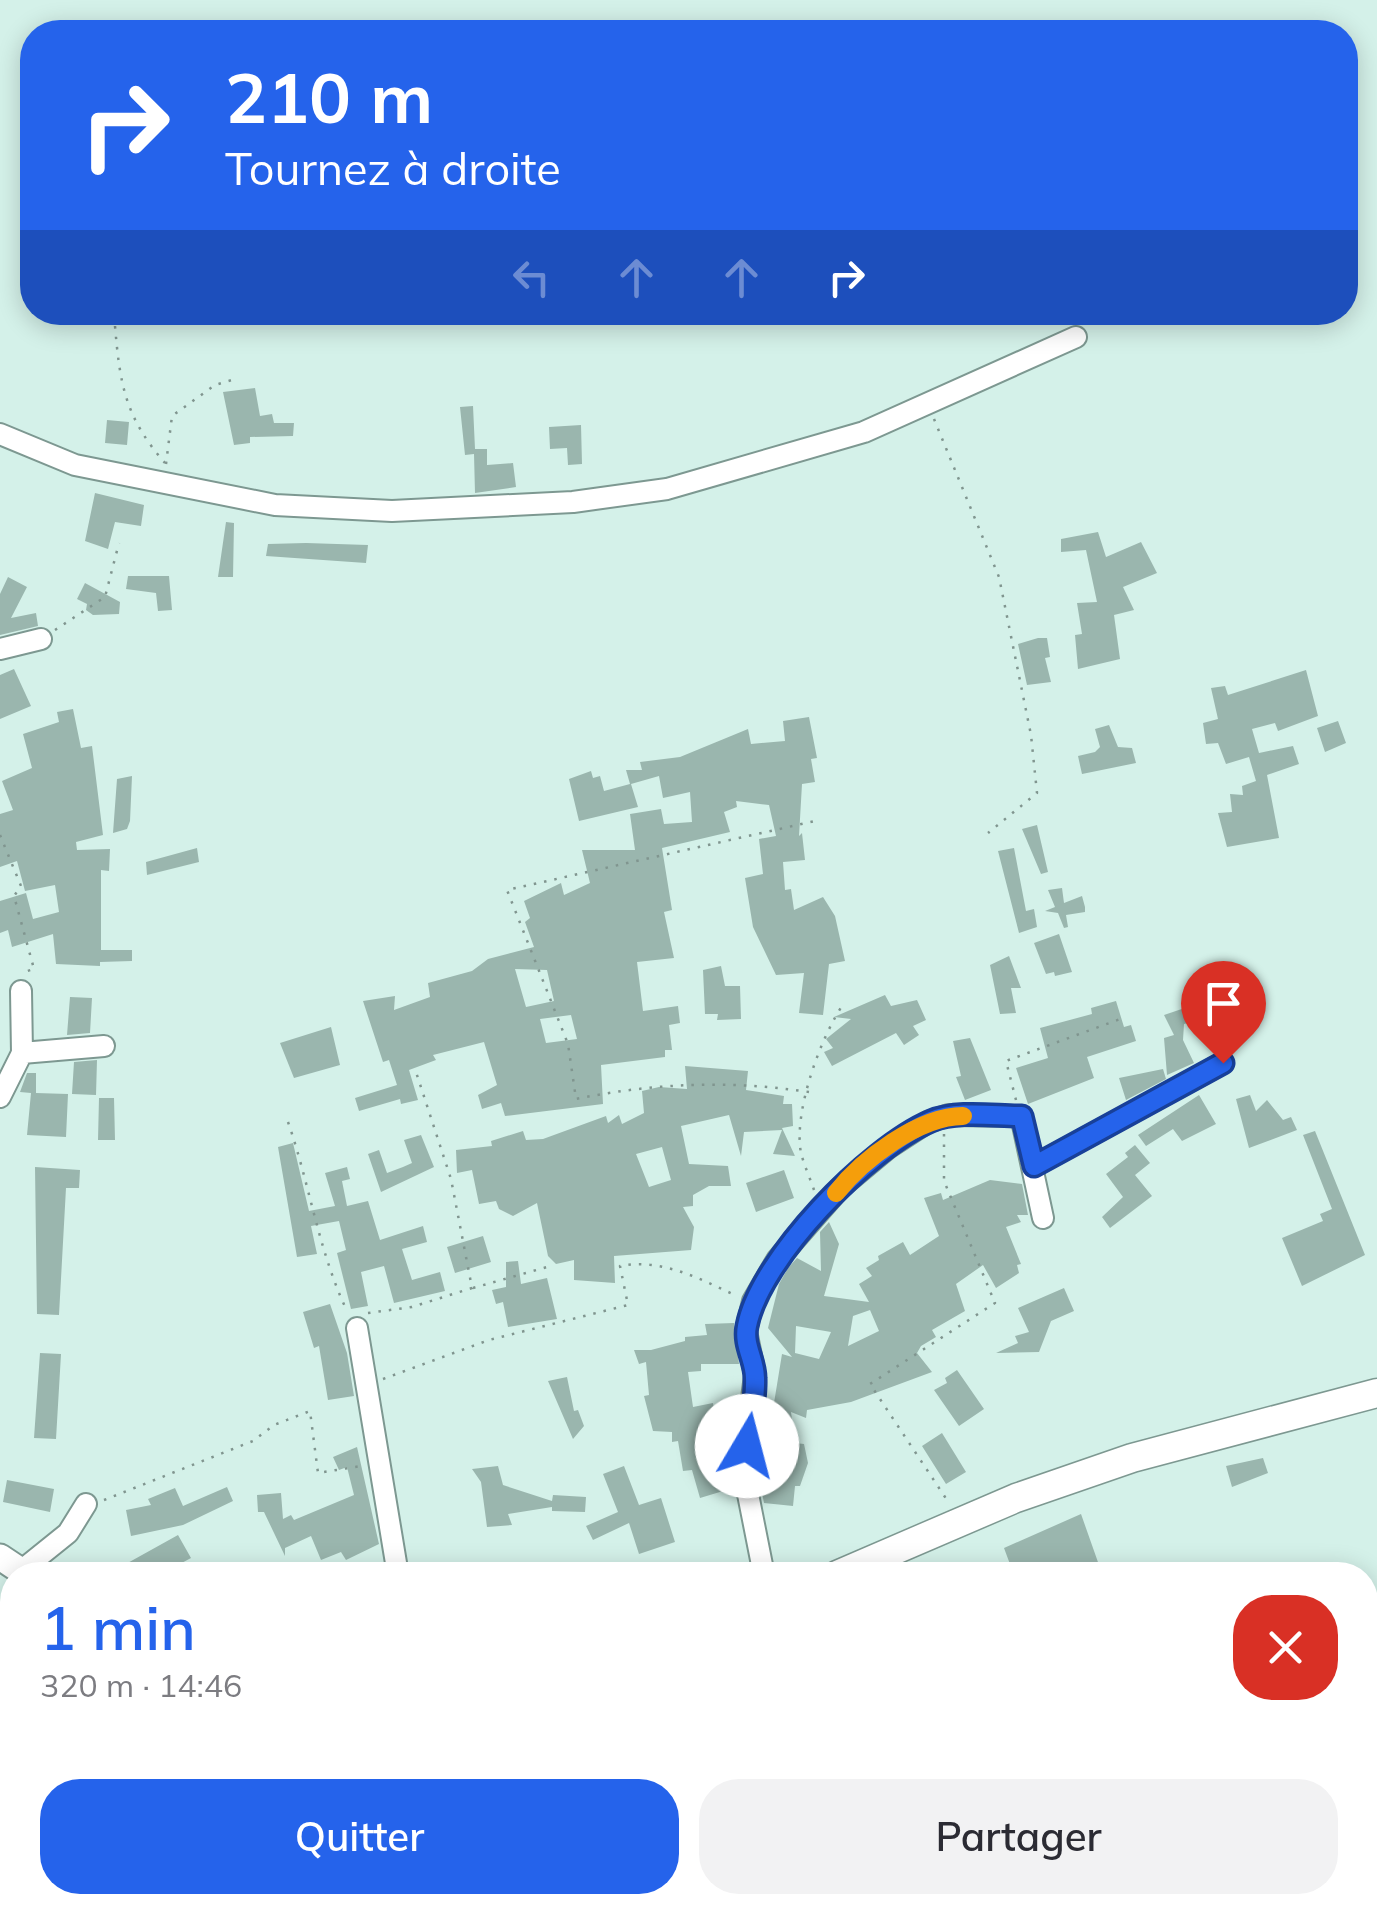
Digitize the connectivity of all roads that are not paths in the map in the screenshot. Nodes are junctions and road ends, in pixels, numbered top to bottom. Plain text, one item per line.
1 (1076, 336) dead end
2 (0, 434) edge
3 (42, 639) road end
4 (0, 650) edge
5 (20, 991) road end
6 (104, 1046) dead end
7 (22, 1053) junction
8 (1223, 1063) dead end
9 (0, 1097) edge
10 (1034, 1166) junction
11 (1044, 1218) dead end
12 (357, 1328) road end
13 (1377, 1392) edge
14 (86, 1504) road end
15 (23, 1562) edge
16 (396, 1562) edge
17 (761, 1562) edge
18 (883, 1562) edge

1 - 2 street
3 - 4 street
5 - 7 street
6 - 7 street
7 - 9 street
8 - 10 street
10 - 11 street
10 - 17 street
12 - 16 street
13 - 18 main road
14 - 15 street

